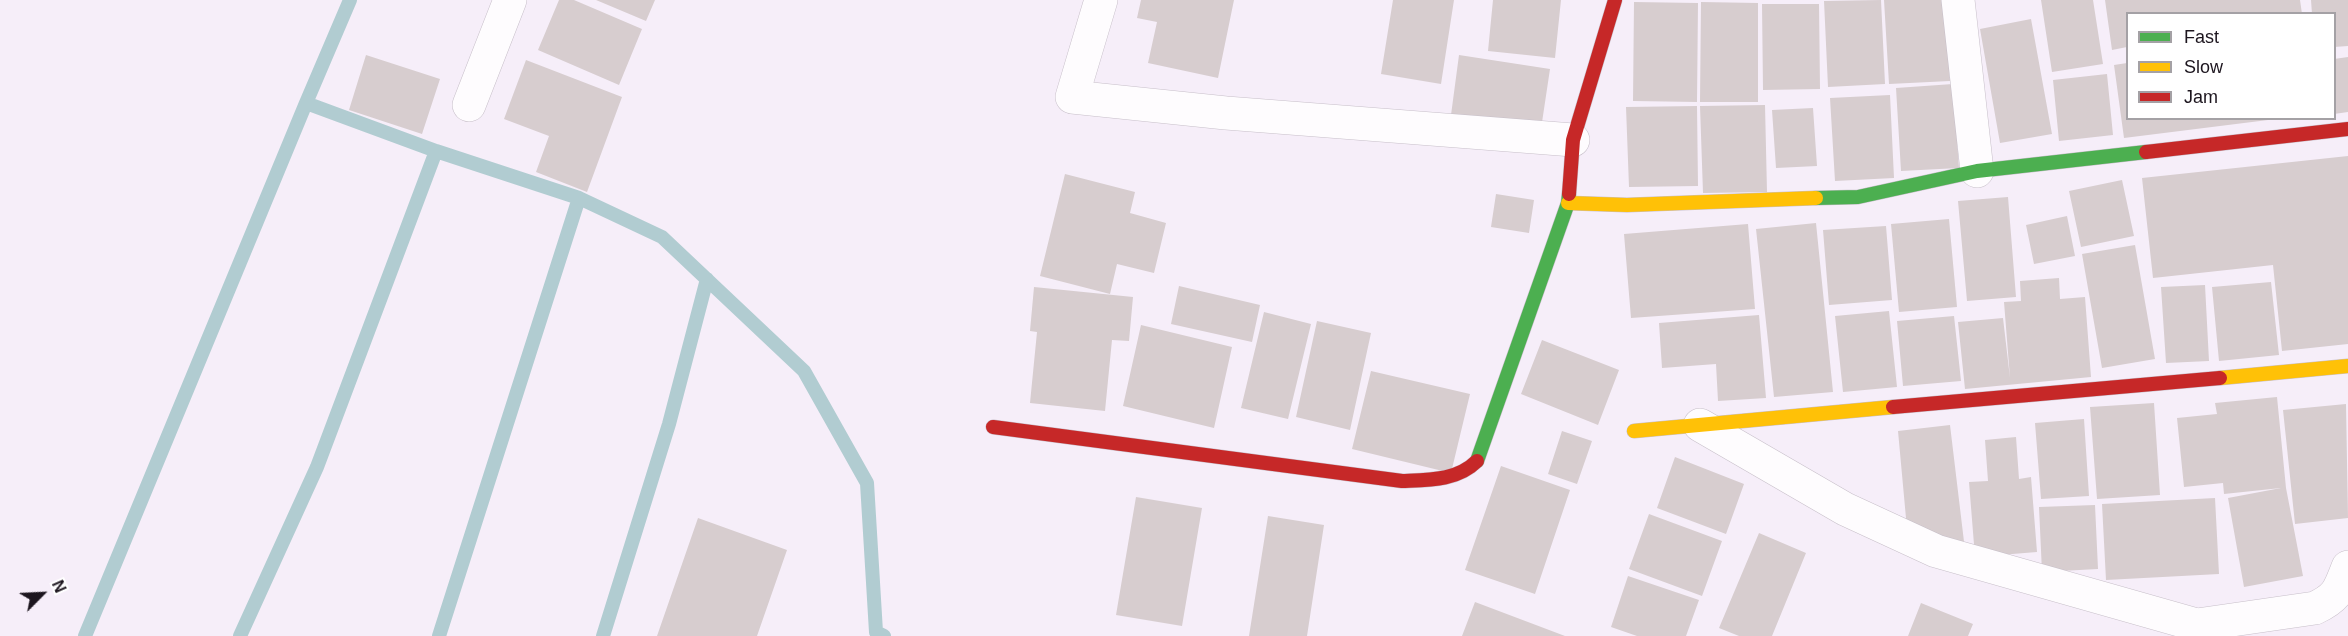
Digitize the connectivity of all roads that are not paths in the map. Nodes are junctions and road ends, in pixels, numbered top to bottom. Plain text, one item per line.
1 (510, 0) edge
2 (1101, 0) edge
3 (1615, 0) edge
4 (1958, 0) edge
5 (469, 105) dead end
6 (2348, 129) edge
7 (1573, 140) junction
8 (1977, 171) junction
9 (1568, 203) junction
10 (2348, 366) edge
11 (1700, 425) junction
12 (993, 427) dead end
13 (1634, 431) dead end
14 (2348, 567) edge

1 - 5 street
2 - 7 street
3 - 7 street
4 - 8 street
6 - 8 street
7 - 9 street
8 - 9 street
9 - 12 street
10 - 11 street
11 - 13 street
11 - 14 street

